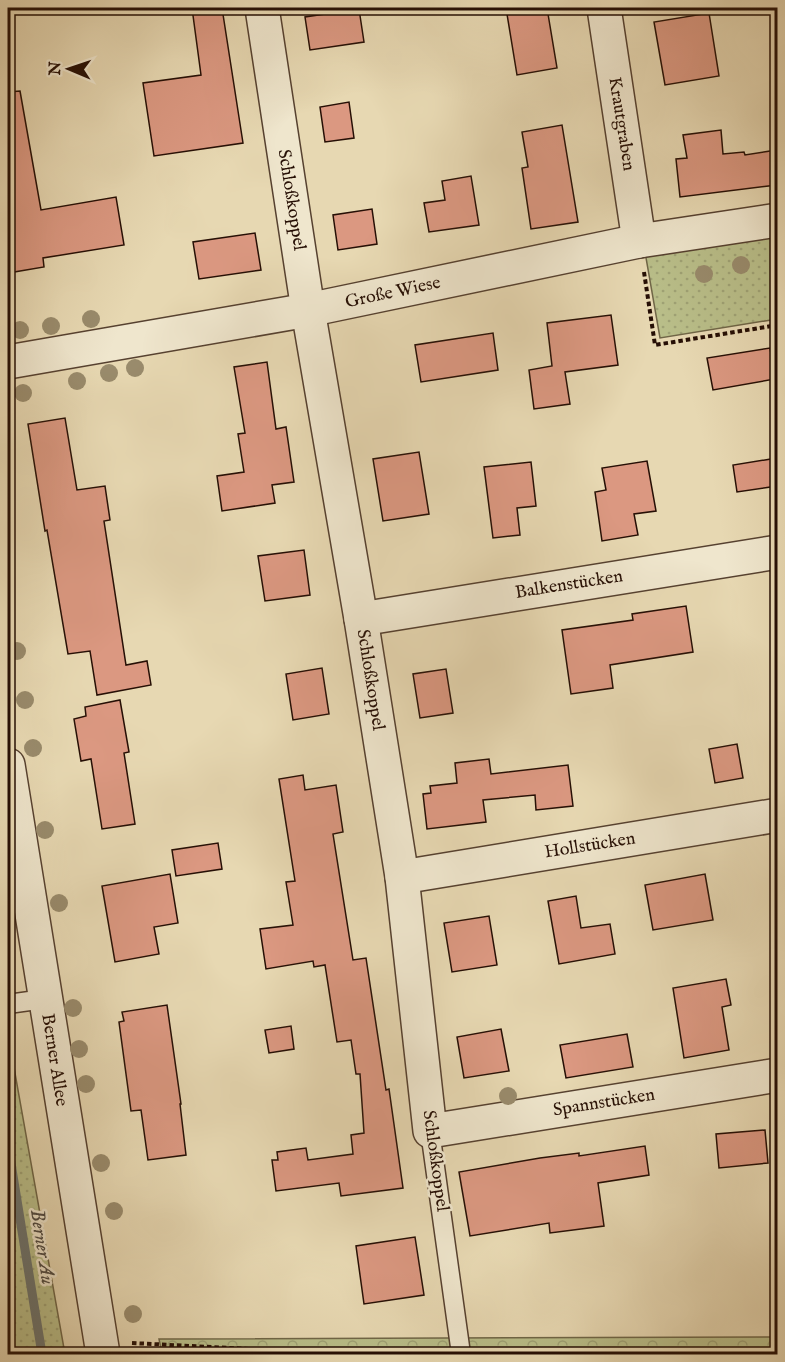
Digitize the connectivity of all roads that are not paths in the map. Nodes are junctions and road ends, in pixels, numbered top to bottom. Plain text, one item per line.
1 (262, 8) edge
2 (603, 8) edge
3 (777, 220) edge
4 (639, 241) junction
5 (308, 310) junction
6 (8, 362) edge
7 (777, 552) edge
8 (361, 619) junction
9 (8, 765) edge
10 (777, 815) edge
11 (402, 877) junction
12 (44, 999) junction
13 (9, 1003) edge
14 (777, 1075) edge
15 (430, 1131) junction
16 (102, 1348) edge
17 (462, 1354) edge

1 - 5 street, Schloßkoppel
2 - 4 street, Krautgraben
3 - 4 street, Große Wiese
4 - 5 street, Große Wiese
5 - 6 street, Große Wiese
5 - 8 street, Schloßkoppel
7 - 8 street, Balkenstücken
8 - 11 street, Schloßkoppel
9 - 12 street, Berner Allee
10 - 11 street, Hollstücken
11 - 15 street, Schloßkoppel
12 - 13 lane
12 - 16 street, Berner Allee
14 - 15 street, Spannstücken
15 - 17 lane, Schloßkoppel

